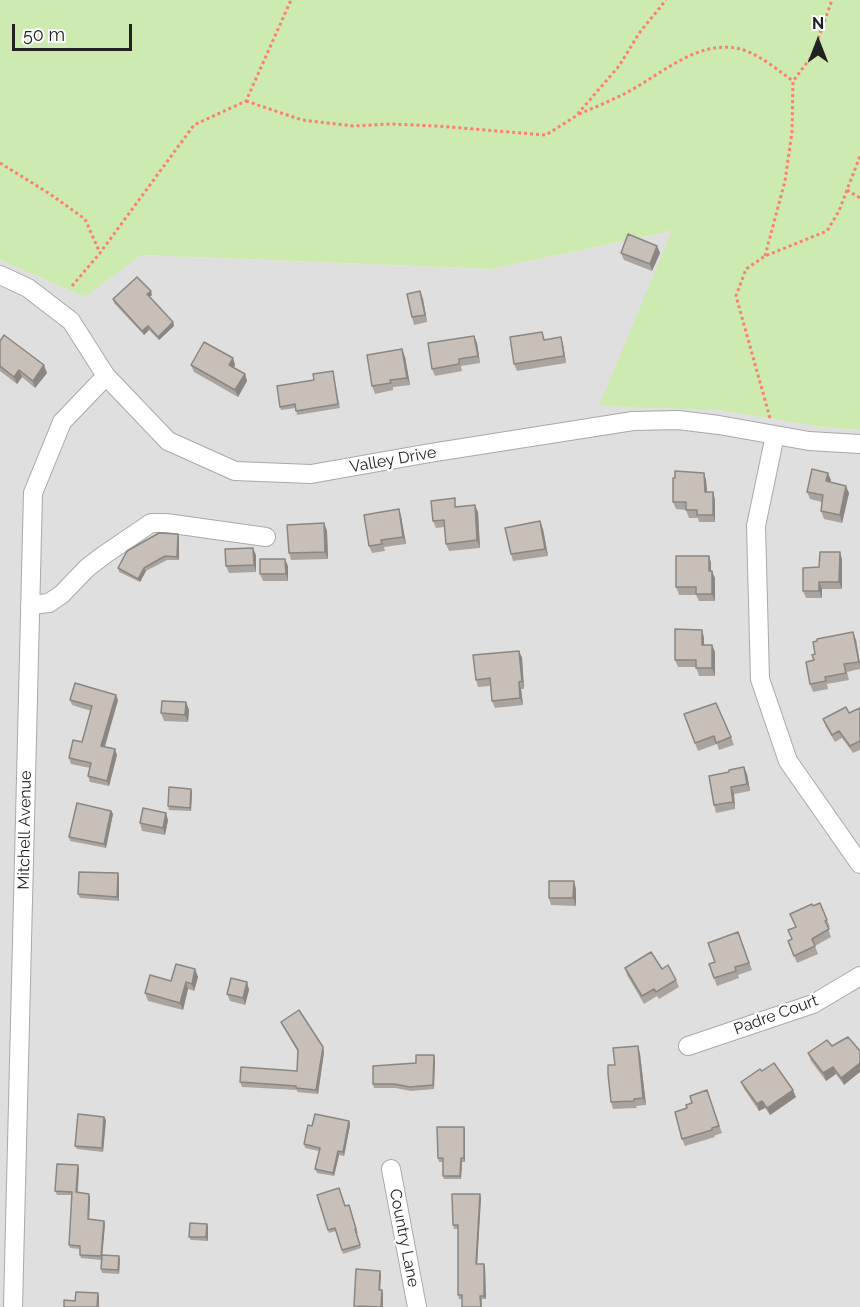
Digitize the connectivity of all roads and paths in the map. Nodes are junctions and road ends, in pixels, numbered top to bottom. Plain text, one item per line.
1 (291, 0) edge
2 (666, 0) edge
3 (832, 0) edge
4 (793, 81) junction
5 (246, 101) junction
6 (579, 114) junction
7 (860, 156) edge
8 (0, 163) edge
9 (847, 190) junction
10 (860, 198) edge
11 (100, 253) junction
12 (765, 256) junction
13 (0, 275) edge
14 (72, 286) dead end
15 (106, 376) junction
16 (775, 435) junction
17 (860, 444) edge
18 (266, 537) dead end
19 (30, 605) junction
20 (860, 864) edge
21 (860, 976) edge
22 (688, 1046) dead end
23 (391, 1169) dead end
24 (7, 1283) edge
25 (13, 1307) edge
26 (417, 1307) edge

1 - 5 path
2 - 6 path
3 - 4 path
4 - 6 path
4 - 12 path
5 - 6 path
5 - 11 path
7 - 9 path
8 - 11 path
9 - 10 path
9 - 12 path
11 - 14 path
12 - 16 path
13 - 15 street, Valley Drive
15 - 16 street, Valley Drive
15 - 19 street, Mitchell Avenue
16 - 17 street, Valley Drive
16 - 20 street
18 - 19 street
19 - 24 street, Mitchell Avenue
21 - 22 street, Padre Court
23 - 26 street, Country Lane
24 - 25 street, Mitchell Avenue

